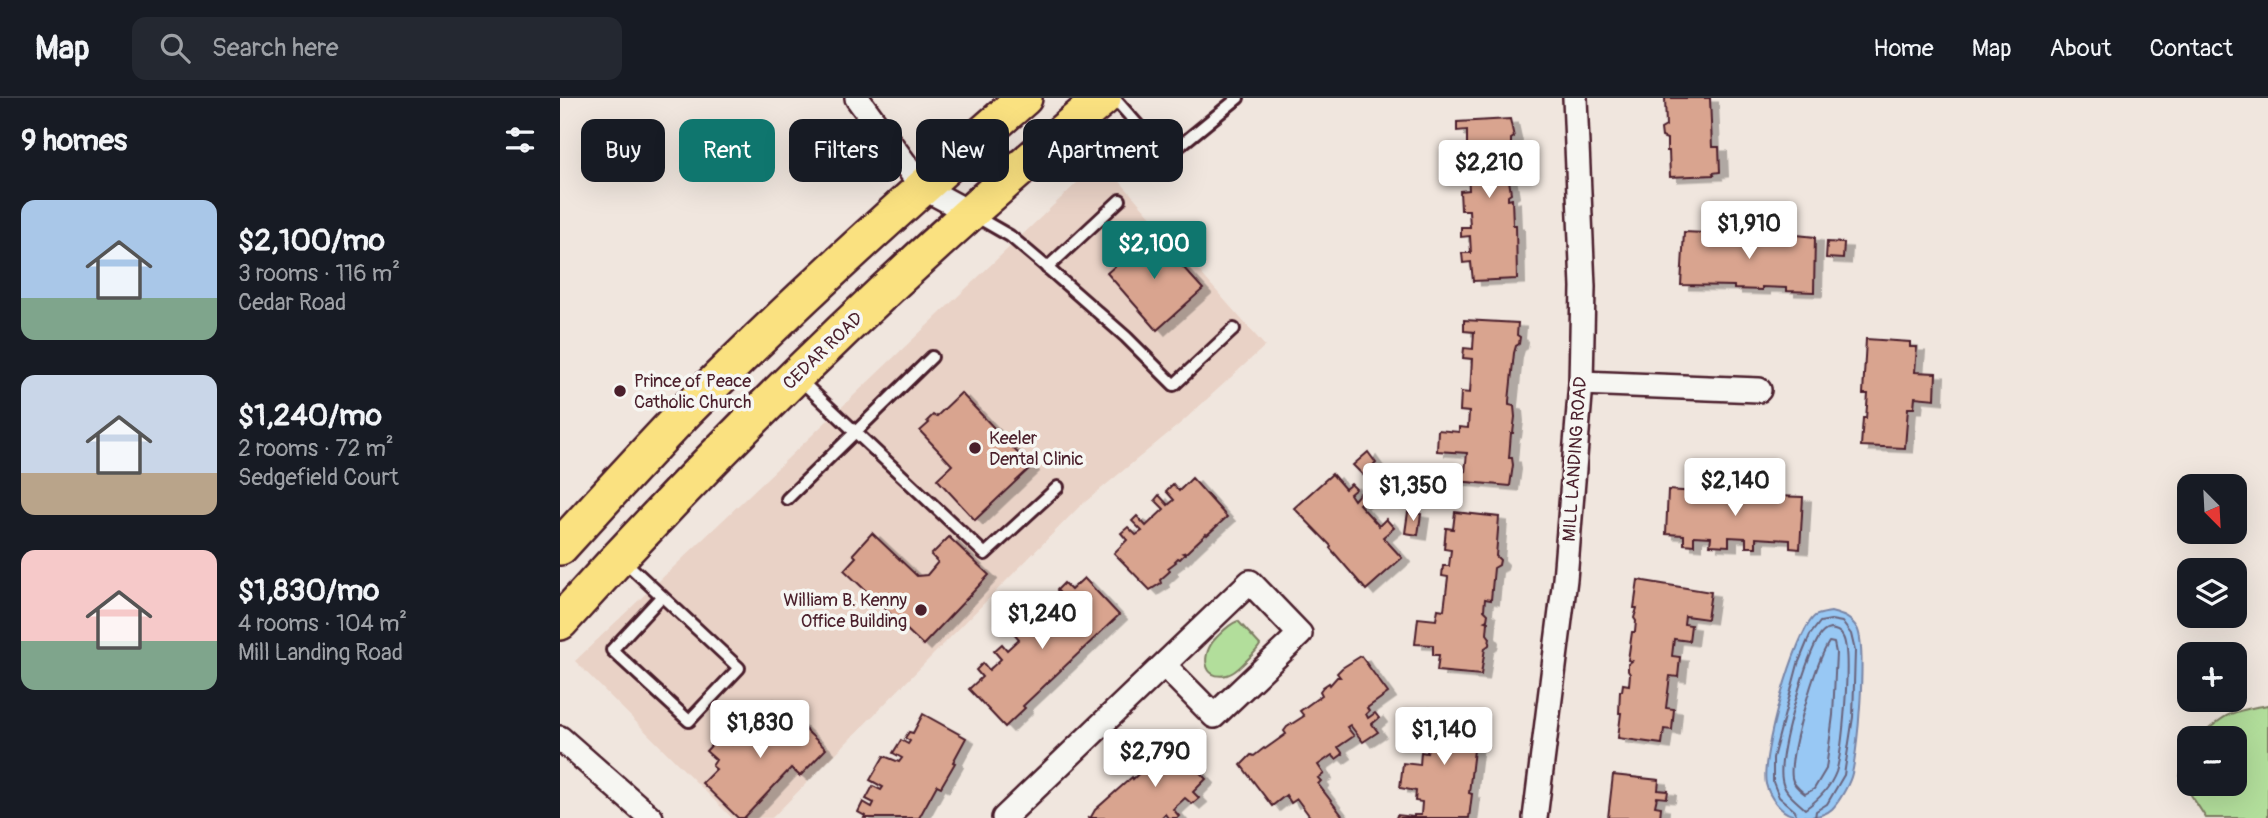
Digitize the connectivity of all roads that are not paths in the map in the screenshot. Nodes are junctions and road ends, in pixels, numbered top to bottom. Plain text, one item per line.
1 (857, 98) edge
2 (1024, 98) edge
3 (1102, 98) edge
4 (1114, 98) edge
5 (1238, 98) edge
6 (1575, 98) edge
7 (922, 187) junction
8 (1121, 200) dead end
9 (970, 213) junction
10 (1047, 268) junction
11 (1234, 329) dead end
12 (932, 357) dead end
13 (797, 377) junction
14 (1581, 383) junction
15 (1759, 390) dead end
16 (855, 432) junction
17 (1058, 488) dead end
18 (787, 499) dead end
19 (560, 547) edge
20 (620, 557) junction
21 (662, 596) junction
22 (560, 622) edge
23 (1164, 665) junction
24 (560, 738) edge
25 (650, 818) edge
26 (1004, 818) edge
27 (1535, 818) edge

1 - 7 street
2 - 7 main road
3 - 9 main road, CEDAR ROAD
4 - 5 lane
6 - 14 street, MILL LANDING ROAD
7 - 9 street
7 - 19 main road
8 - 10 lane
9 - 10 lane
9 - 13 main road, CEDAR ROAD
10 - 11 lane
12 - 16 lane
13 - 16 lane
13 - 20 main road, CEDAR ROAD
14 - 15 street
14 - 27 street, MILL LANDING ROAD
16 - 17 lane
16 - 18 lane
20 - 21 lane
20 - 22 main road, CEDAR ROAD
21 - 21 lane
23 - 23 street
23 - 26 street
24 - 25 street

